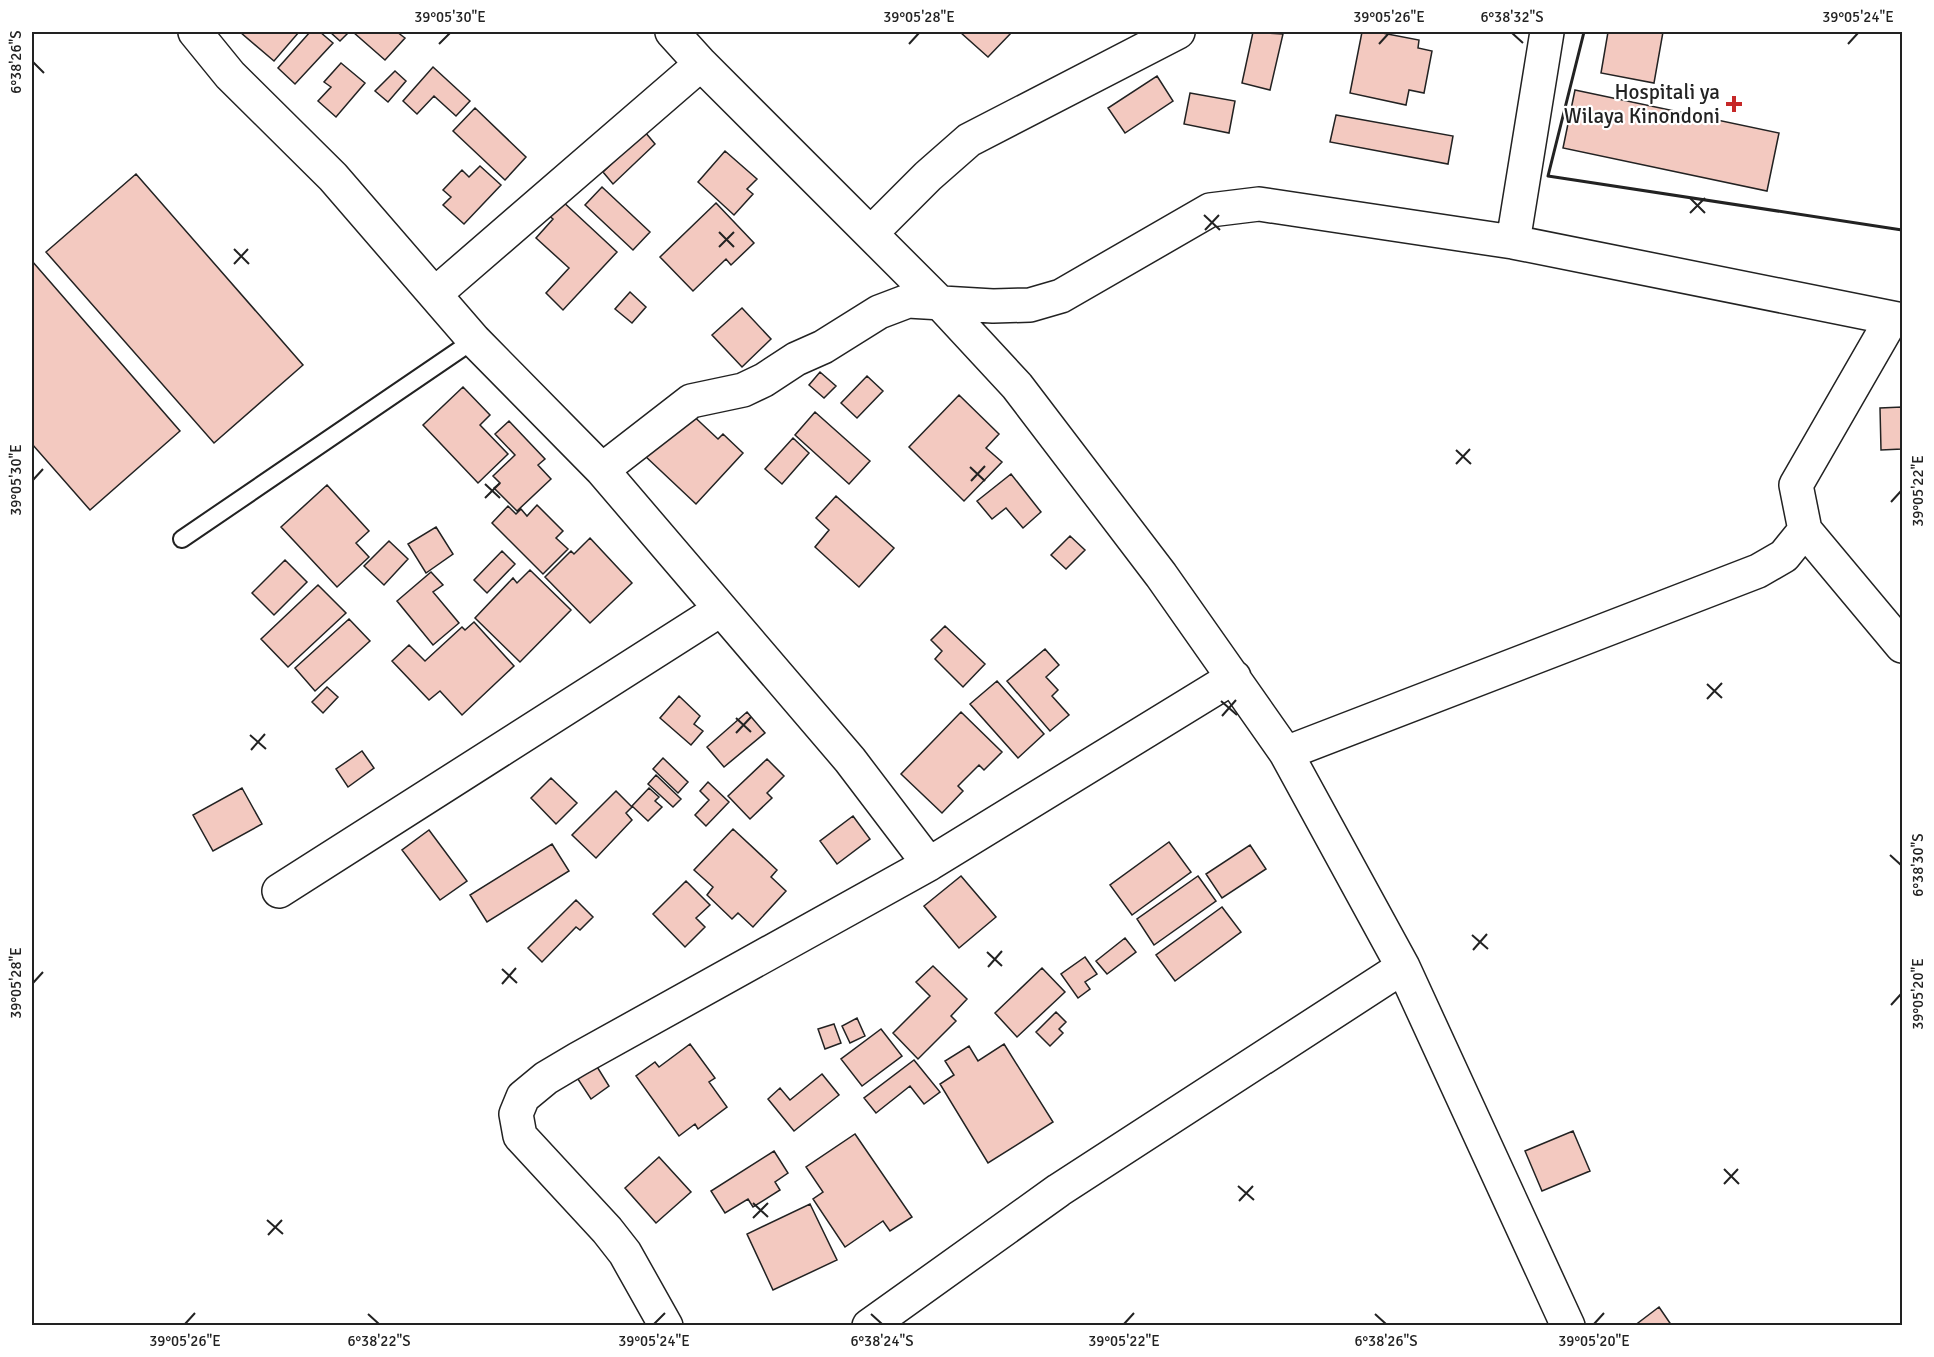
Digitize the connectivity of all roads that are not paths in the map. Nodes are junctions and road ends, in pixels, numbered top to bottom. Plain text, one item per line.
1 (195, 32) edge
2 (672, 32) edge
3 (1178, 32) edge
4 (1547, 32) edge
5 (701, 64) junction
6 (871, 233) junction
7 (1513, 242) junction
8 (435, 294) junction
9 (941, 304) junction
10 (1897, 320) edge
11 (474, 340) junction
12 (602, 470) junction
13 (1805, 530) junction
14 (182, 539) dead end
15 (720, 610) junction
16 (1902, 646) edge
17 (1233, 677) junction
18 (1286, 753) junction
19 (930, 864) junction
20 (279, 891) dead end
21 (1403, 967) junction
22 (666, 1326) edge
23 (869, 1326) edge
24 (1568, 1326) edge

1 - 8 street
2 - 5 street
3 - 6 street
4 - 7 street
5 - 6 street
5 - 8 street
6 - 9 street
7 - 9 street
7 - 10 street
8 - 11 street
9 - 12 street
9 - 17 street
10 - 13 street
11 - 12 street
11 - 14 lane
12 - 15 street
13 - 16 street
13 - 18 street
15 - 19 street
15 - 20 street
17 - 18 street
17 - 19 street
18 - 21 street
19 - 22 street
21 - 23 street
21 - 24 street

